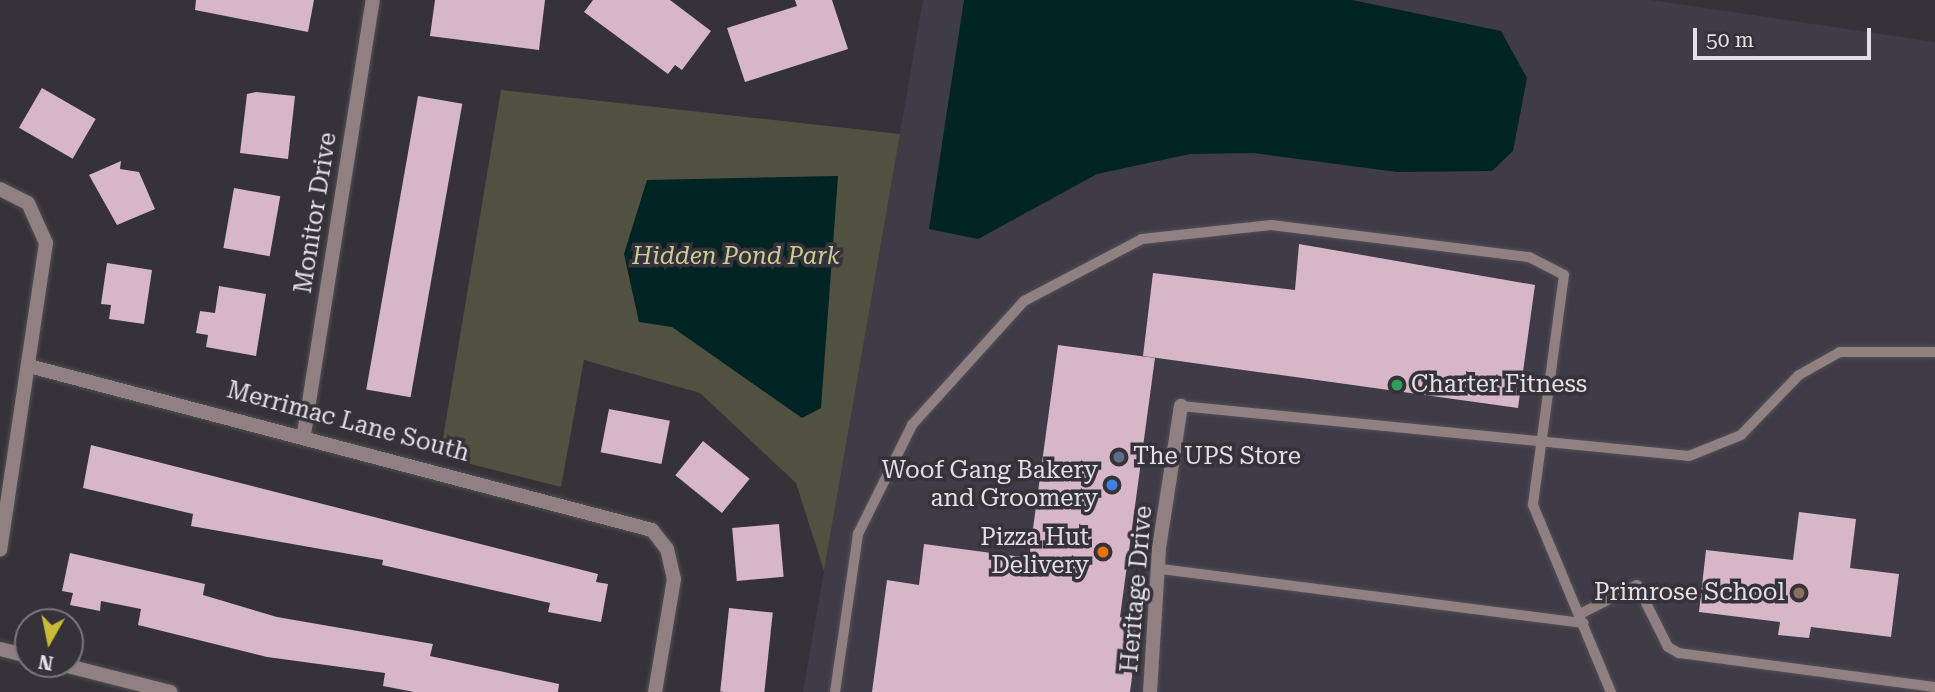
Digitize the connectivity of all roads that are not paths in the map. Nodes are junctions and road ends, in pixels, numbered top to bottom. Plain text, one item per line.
1 (373, 0) edge
2 (0, 189) edge
3 (1935, 352) edge
4 (29, 366) junction
5 (1181, 406) joint
6 (304, 434) junction
7 (1546, 438) junction
8 (0, 550) edge
9 (1161, 569) junction
10 (1582, 618) junction
11 (84, 670) edge
12 (1935, 687) edge
13 (170, 692) edge
14 (655, 692) edge
15 (835, 692) edge
16 (1150, 692) edge
17 (1611, 692) edge

1 - 6 street, Monitor Drive
2 - 4 street
3 - 7 lane
4 - 6 street, Merrimac Lane South
4 - 8 street
5 - 7 lane
5 - 9 street, Heritage Drive
6 - 14 street, Merrimac Lane South
7 - 10 lane
7 - 15 lane
9 - 10 lane
9 - 16 street, Heritage Drive
10 - 12 lane
10 - 17 lane
11 - 13 street

